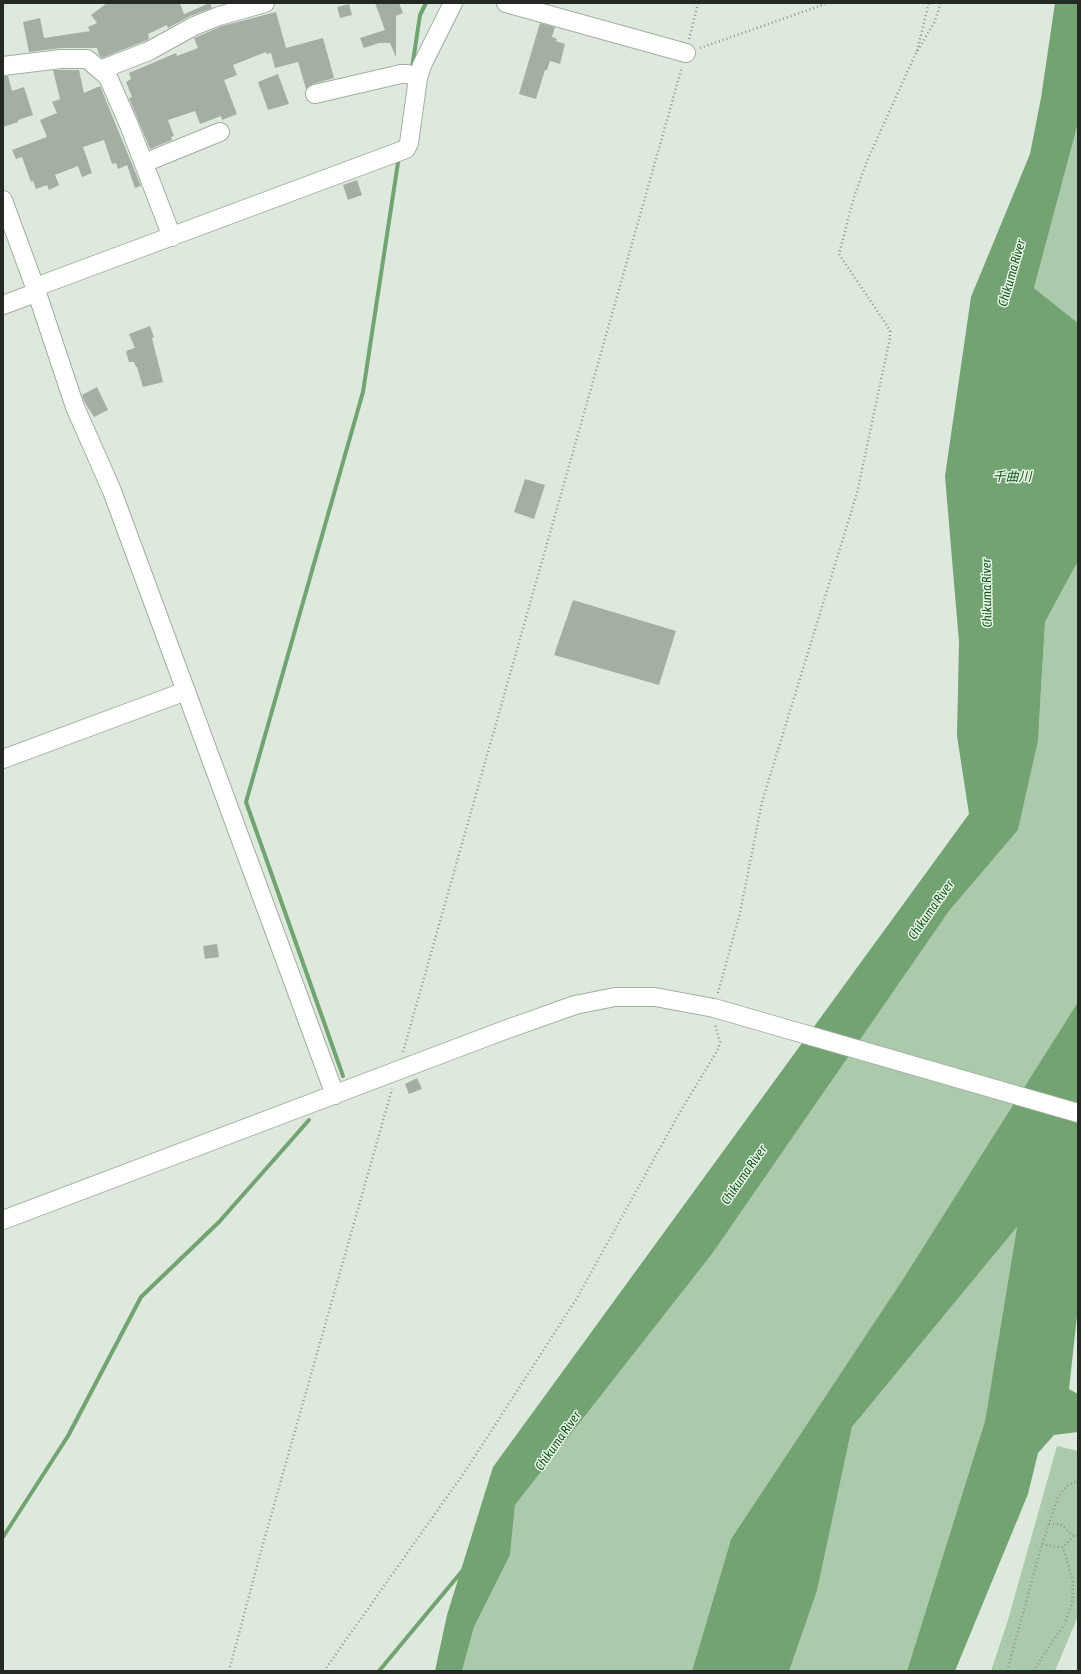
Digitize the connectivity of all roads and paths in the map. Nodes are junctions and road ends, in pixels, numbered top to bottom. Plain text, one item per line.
1 (265, 3) edge
2 (453, 3) edge
3 (506, 3) edge
4 (698, 3) edge
5 (828, 3) edge
6 (930, 3) edge
7 (941, 3) edge
8 (686, 53) junction
9 (916, 55) junction
10 (3, 66) edge
11 (100, 70) junction
12 (413, 76) junction
13 (316, 94) dead end
14 (220, 132) dead end
15 (144, 163) junction
16 (3, 200) edge
17 (172, 238) junction
18 (36, 290) junction
19 (3, 305) edge
20 (186, 691) junction
21 (3, 759) edge
22 (721, 1011) junction
23 (398, 1071) junction
24 (335, 1095) junction
25 (1078, 1113) edge
26 (3, 1220) edge
27 (1078, 1481) edge
28 (1049, 1524) junction
29 (1074, 1536) junction
30 (1078, 1536) edge
31 (1042, 1544) junction
32 (1063, 1547) junction
33 (229, 1671) edge
34 (324, 1671) edge
35 (1007, 1671) edge
36 (1033, 1671) edge

1 - 11 street
2 - 12 street
3 - 8 street
4 - 8 path
5 - 8 path
6 - 9 path
7 - 9 path
8 - 23 path
9 - 22 path
10 - 11 street
11 - 15 street
12 - 13 street
12 - 17 street
14 - 15 street
15 - 17 street
16 - 18 street
17 - 18 street
18 - 19 street
18 - 20 street
20 - 21 street
20 - 24 street
22 - 23 street
22 - 25 street
22 - 34 path
23 - 24 street
23 - 33 path
24 - 26 street
27 - 28 path
28 - 29 path
28 - 31 path
29 - 30 path
29 - 32 path
31 - 32 path
31 - 35 path
32 - 36 path

